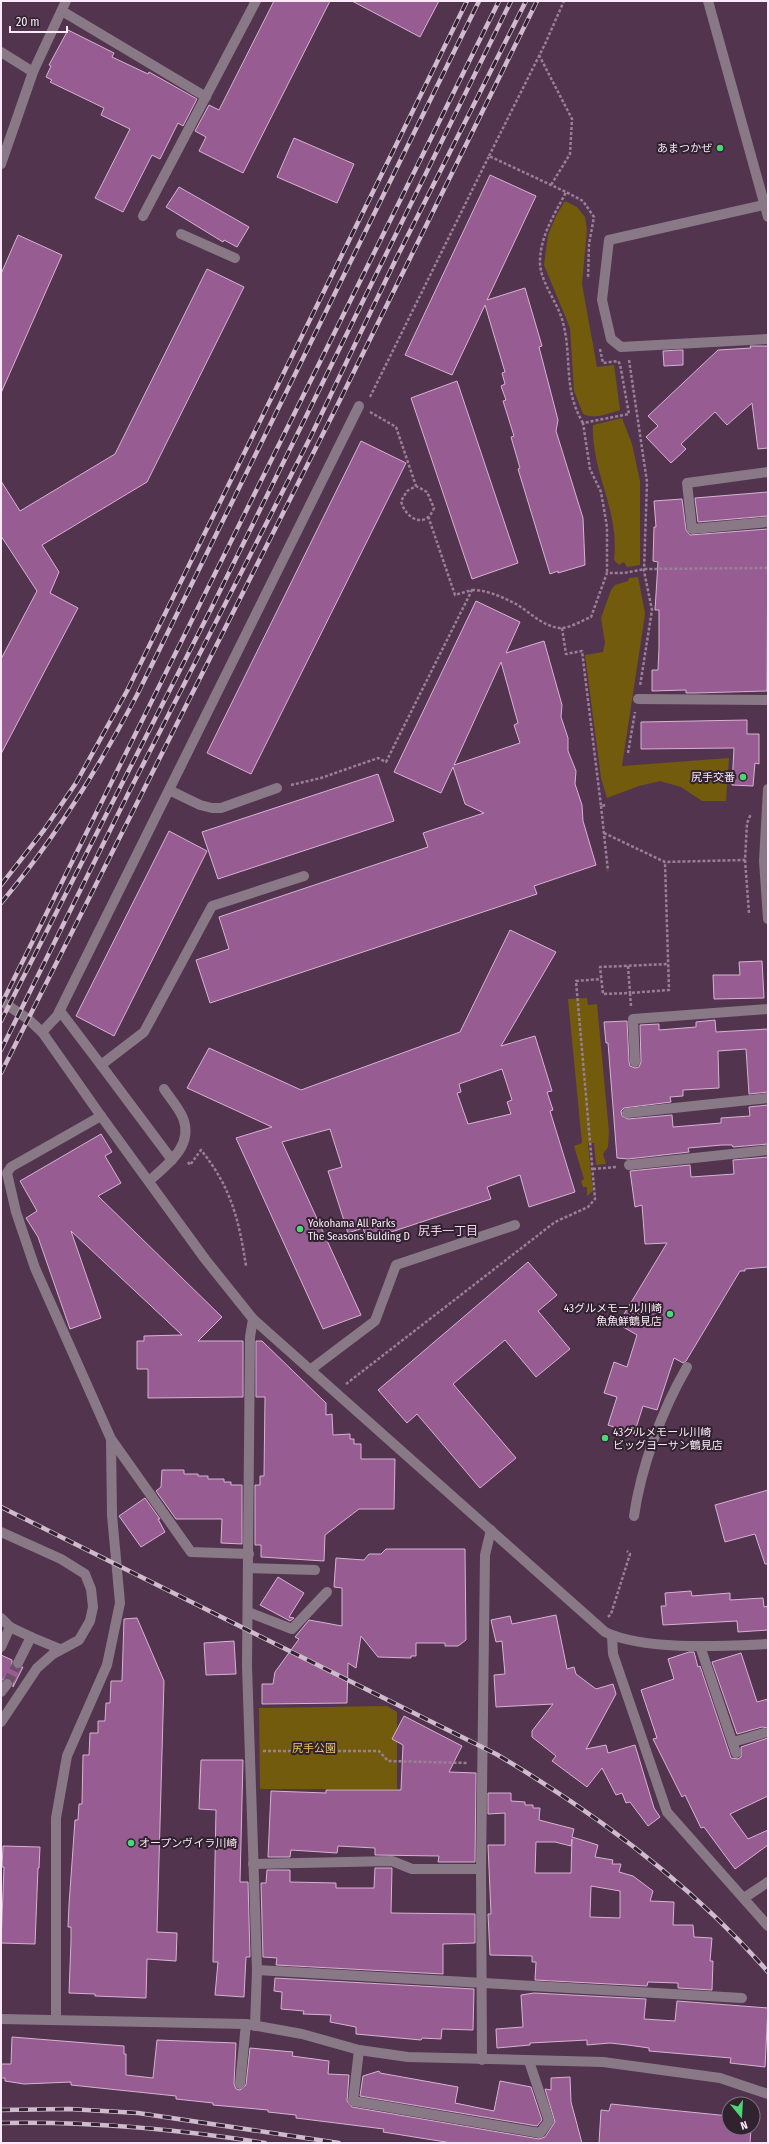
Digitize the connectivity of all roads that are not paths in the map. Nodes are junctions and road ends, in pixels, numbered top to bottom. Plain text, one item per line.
1 (66, 1) edge
2 (256, 1) edge
3 (708, 1) edge
4 (62, 11) junction
5 (1, 52) edge
6 (33, 72) junction
7 (206, 97) junction
8 (1, 164) edge
9 (767, 204) edge
10 (143, 216) dead end
11 (768, 217) edge
12 (181, 234) dead end
13 (234, 258) dead end
14 (768, 339) edge
15 (362, 408) road end
16 (768, 472) edge
17 (768, 522) edge
18 (638, 699) road end
19 (768, 700) edge
20 (277, 788) road end
21 (768, 789) edge
22 (169, 790) junction
23 (304, 876) dead end
24 (768, 919) edge
25 (1, 1001) edge
26 (768, 1009) edge
27 (60, 1010) junction
28 (42, 1032) junction
29 (635, 1062) dead end
30 (101, 1065) junction
31 (164, 1089) dead end
32 (768, 1098) edge
33 (627, 1113) dead end
34 (101, 1116) junction
35 (768, 1150) edge
36 (172, 1160) junction
37 (629, 1165) road end
38 (149, 1181) junction
39 (515, 1225) dead end
40 (253, 1319) junction
41 (687, 1367) dead end
42 (310, 1370) junction
43 (111, 1439) junction
44 (634, 1516) dead end
45 (492, 1530) junction
46 (1, 1532) edge
47 (249, 1554) junction
48 (249, 1568) junction
49 (315, 1570) dead end
50 (327, 1592) dead end
51 (248, 1612) junction
52 (1, 1618) edge
53 (10, 1627) junction
54 (612, 1636) junction
55 (30, 1637) junction
56 (768, 1644) edge
57 (700, 1646) junction
58 (1, 1647) edge
59 (60, 1649) junction
60 (18, 1663) tunnel mouth
61 (1, 1722) edge
62 (764, 1733) dead end
63 (733, 1742) junction
64 (736, 1753) dead end
65 (253, 1864) junction
66 (481, 1869) junction
67 (768, 1882) edge
68 (744, 1898) junction
69 (768, 1926) edge
70 (257, 1970) junction
71 (481, 1983) junction
72 (742, 1998) dead end
73 (1, 2019) edge
74 (56, 2020) junction
75 (250, 2025) junction
76 (359, 2050) junction
77 (482, 2060) junction
78 (530, 2061) junction
79 (240, 2084) dead end
80 (768, 2094) edge

1 - 4 street
2 - 7 street
3 - 9 street
4 - 6 street
4 - 7 street
5 - 6 street
6 - 8 street
7 - 10 street
9 - 11 street
9 - 14 street
12 - 13 street
15 - 22 street
16 - 17 street
18 - 19 street
20 - 22 street
21 - 24 street
22 - 27 street
23 - 30 street
25 - 28 street
26 - 29 street
27 - 28 street
27 - 30 street
28 - 34 street
30 - 36 street
31 - 36 street
32 - 33 street
34 - 38 street
34 - 43 street
35 - 37 street
36 - 38 street
38 - 40 street
39 - 42 street
40 - 42 street
40 - 47 street
41 - 44 street
42 - 45 street
43 - 47 street
43 - 74 street
45 - 54 street
45 - 66 street
46 - 59 street
47 - 48 street
48 - 49 street
48 - 51 street
50 - 51 street
51 - 65 street
52 - 53 street
53 - 55 street
53 - 58 street
54 - 57 street
54 - 68 street
55 - 59 street
55 - 60 street
56 - 57 street
57 - 63 street
59 - 61 street
62 - 63 street
63 - 64 street
65 - 66 street
65 - 70 street
66 - 71 street
67 - 68 street
68 - 69 street
70 - 71 street
70 - 75 street
71 - 72 street
71 - 77 street
73 - 74 street
74 - 75 street
75 - 76 street
75 - 79 street
76 - 77 street
76 - 78 street
77 - 78 street
78 - 80 street

